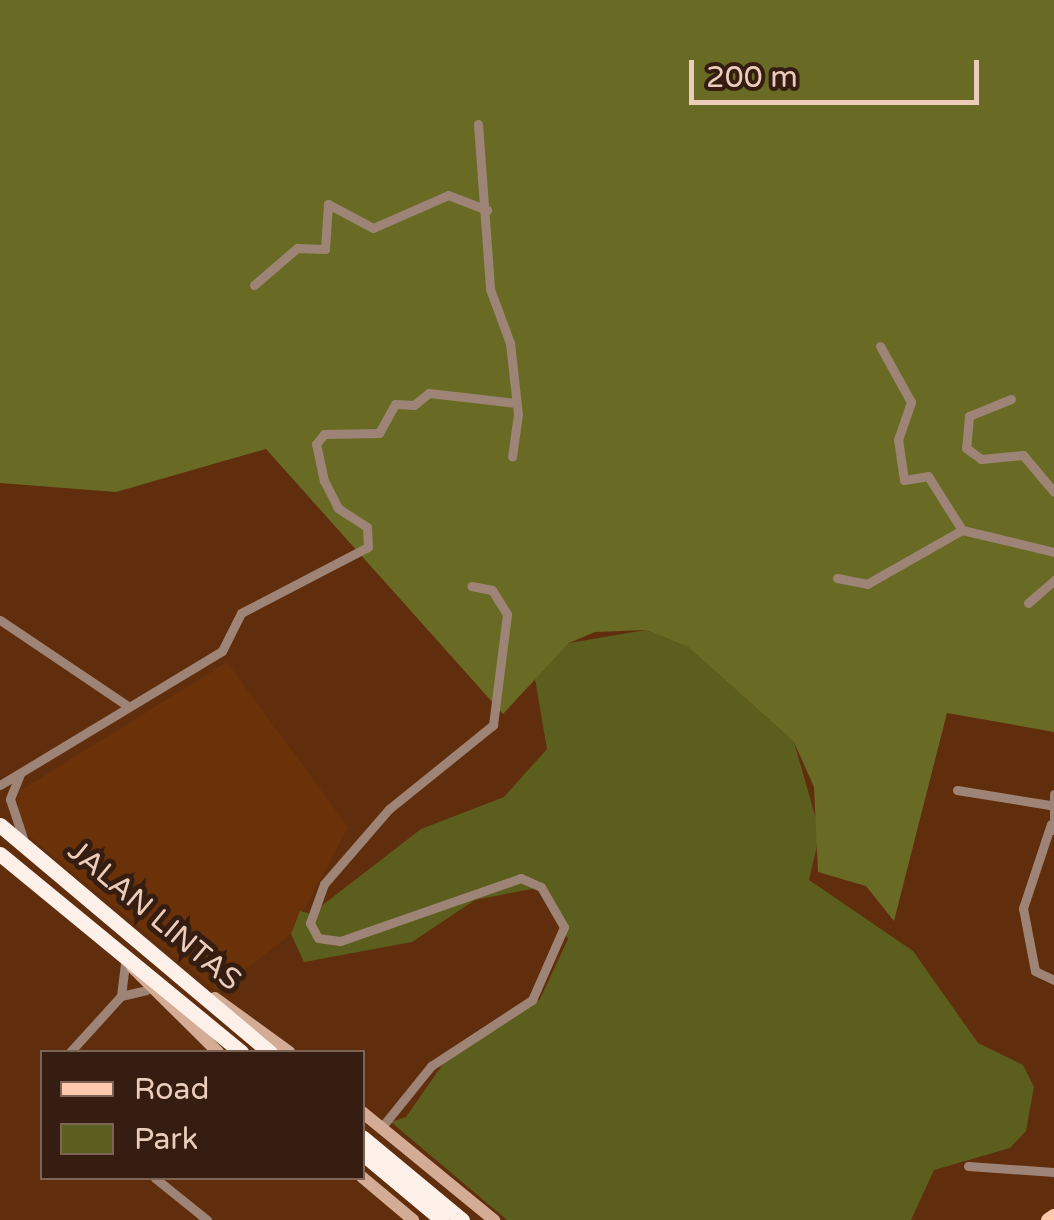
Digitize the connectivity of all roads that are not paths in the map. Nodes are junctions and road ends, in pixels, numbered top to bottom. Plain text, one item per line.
1 (478, 124) dead end
2 (487, 210) junction
3 (254, 286) dead end
4 (880, 346) dead end
5 (1012, 399) dead end
6 (515, 403) junction
7 (512, 457) dead end
8 (1054, 492) edge
9 (962, 530) junction
10 (1054, 552) edge
11 (837, 578) dead end
12 (1054, 580) edge
13 (471, 586) dead end
14 (1028, 602) dead end
15 (0, 620) edge
16 (128, 706) junction
17 (22, 772) junction
18 (0, 785) edge
19 (957, 790) dead end
20 (1052, 799) edge
21 (0, 825) edge
22 (1052, 827) edge
23 (36, 853) junction
24 (0, 854) edge
25 (0, 865) edge
26 (38, 884) junction
27 (126, 957) junction
28 (1054, 980) edge
29 (201, 988) junction
30 (146, 990) junction
31 (121, 996) junction
32 (72, 1050) edge
33 (216, 1050) edge
34 (238, 1050) edge
35 (268, 1050) edge
36 (286, 1050) edge
37 (365, 1115) edge
38 (381, 1128) junction
39 (365, 1139) edge
40 (365, 1156) edge
41 (968, 1166) dead end
42 (1054, 1172) edge
43 (157, 1180) edge
44 (365, 1180) edge
45 (207, 1220) edge
46 (413, 1220) edge
47 (442, 1220) edge
48 (462, 1220) edge
49 (494, 1220) edge

1 - 2 street
2 - 3 street
2 - 6 street
4 - 9 street
5 - 8 street
6 - 7 street
6 - 16 street
9 - 10 street
9 - 11 street
12 - 14 street
13 - 38 street
15 - 16 street
16 - 17 street
17 - 18 street
17 - 23 street
19 - 20 street
20 - 22 street
21 - 23 highway, JALAN LINTAS
22 - 28 street
23 - 29 highway, JALAN LINTAS
24 - 26 highway, JALAN LINTAS
25 - 26 highway
26 - 27 highway, JALAN LINTAS
27 - 30 street
27 - 31 street
27 - 34 highway, JALAN LINTAS
29 - 35 highway, JALAN LINTAS
29 - 36 street
30 - 31 street
30 - 33 street
31 - 32 street
37 - 38 street
38 - 49 street
39 - 48 highway
40 - 47 highway
41 - 42 street
43 - 45 street
44 - 46 street

